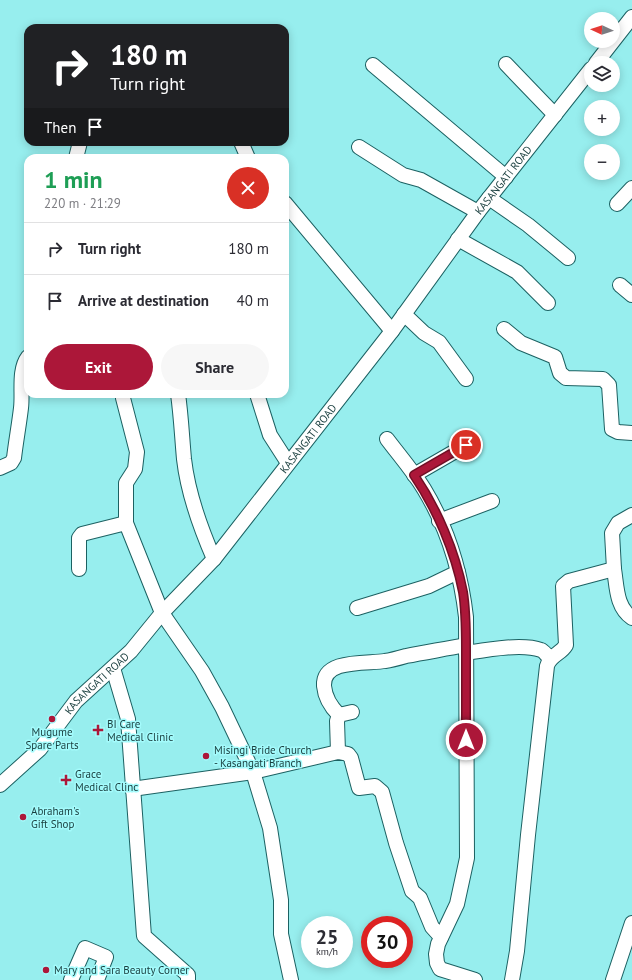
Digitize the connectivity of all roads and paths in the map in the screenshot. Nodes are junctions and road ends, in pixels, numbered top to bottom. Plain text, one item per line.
1 (630, 26) edge
2 (602, 56) edge
3 (506, 64) dead end
4 (373, 65) dead end
5 (584, 78) edge
6 (555, 114) junction
7 (359, 147) dead end
8 (506, 177) junction
9 (632, 188) edge
10 (489, 198) junction
11 (618, 204) dead end
12 (289, 208) edge
13 (478, 212) junction
14 (458, 239) junction
15 (568, 258) dead end
16 (620, 285) dead end
17 (632, 295) edge
18 (548, 303) dead end
19 (404, 314) junction
20 (504, 329) dead end
21 (392, 330) junction
22 (24, 362) edge
23 (466, 380) dead end
24 (123, 398) dead end
25 (178, 398) edge
26 (258, 398) edge
27 (632, 433) edge
28 (387, 439) dead end
29 (466, 445) dead end
30 (288, 463) junction
31 (0, 468) edge
32 (414, 475) junction
33 (492, 501) dead end
34 (632, 515) edge
35 (439, 521) junction
36 (126, 523) junction
37 (214, 559) junction
38 (79, 569) dead end
39 (614, 569) junction
40 (458, 572) junction
41 (357, 608) dead end
42 (162, 613) junction
43 (632, 618) edge
44 (466, 649) junction
45 (550, 658) junction
46 (113, 668) junction
47 (338, 752) junction
48 (253, 772) junction
49 (0, 785) edge
50 (132, 789) junction
51 (632, 923) edge
52 (441, 937) junction
53 (71, 980) edge
54 (97, 980) edge
55 (188, 980) edge
56 (291, 980) edge
57 (475, 980) edge
58 (512, 980) edge
59 (613, 980) edge

1 - 2 street
3 - 6 street
4 - 8 street
5 - 6 street, KASANGATI ROAD
6 - 8 street, KASANGATI ROAD
7 - 13 street
8 - 10 street, KASANGATI ROAD
9 - 11 street
10 - 13 street, KASANGATI ROAD
10 - 15 street
12 - 21 street
13 - 14 street, KASANGATI ROAD
14 - 18 street
14 - 19 street, KASANGATI ROAD
16 - 17 street
19 - 21 street, KASANGATI ROAD
19 - 23 street
20 - 27 street
21 - 30 street, KASANGATI ROAD
22 - 31 street
24 - 36 street
25 - 37 street
26 - 30 street
28 - 32 street
29 - 32 street
30 - 37 street, KASANGATI ROAD
32 - 35 street
33 - 35 street
34 - 39 street
35 - 40 street
36 - 38 street
36 - 42 street
37 - 42 street, KASANGATI ROAD
39 - 43 street
39 - 45 street
40 - 41 street
40 - 44 street
42 - 46 street, KASANGATI ROAD
42 - 48 street
44 - 45 street
44 - 47 street
44 - 52 street
45 - 58 street
46 - 49 street, KASANGATI ROAD
46 - 50 street
47 - 48 street
47 - 52 street
48 - 50 street
48 - 56 street
50 - 55 street
51 - 59 street
52 - 57 street
53 - 54 street

